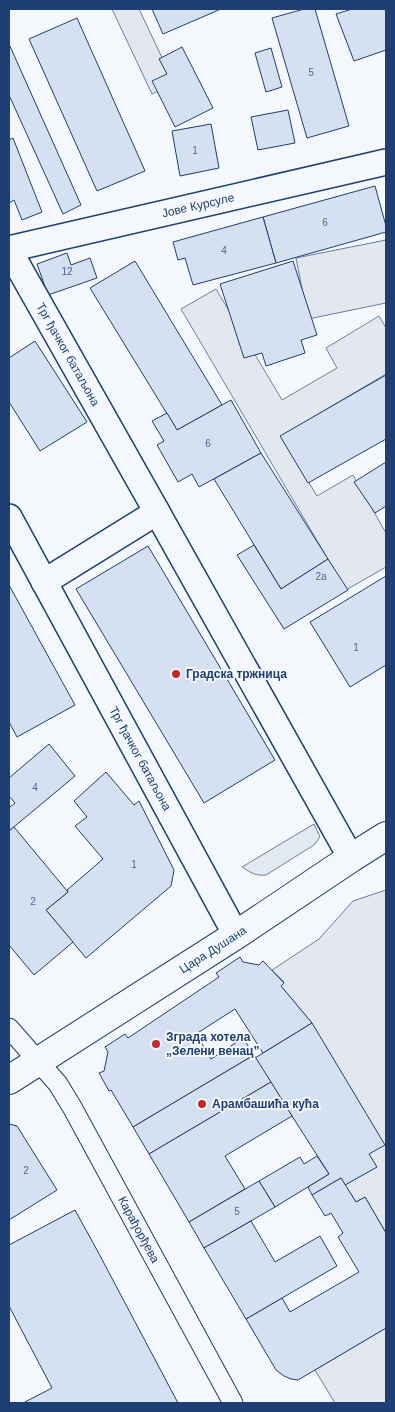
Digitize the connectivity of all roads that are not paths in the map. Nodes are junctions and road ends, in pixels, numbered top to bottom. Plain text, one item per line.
1 (386, 162) edge
2 (9, 250) edge
3 (158, 512) junction
4 (9, 517) edge
5 (44, 582) junction
6 (386, 836) edge
7 (351, 858) junction
8 (236, 936) junction
9 (9, 1028) edge
10 (38, 1061) junction
11 (9, 1080) edge
12 (233, 1403) edge

1 - 2 street, Јове Курсуле
2 - 3 street, Трг ђачког батаљона
3 - 5 street
3 - 7 street, Трг ђачког батаљона
4 - 5 street, Трг ђачког батаљона
5 - 8 street, Трг ђачког батаљона
6 - 7 main road, Цара Душана
7 - 8 main road, Цара Душана
8 - 10 main road, Цара Душана
9 - 10 street, Карађорђева
10 - 11 main road, Цара Душана
10 - 12 street, Карађорђева

